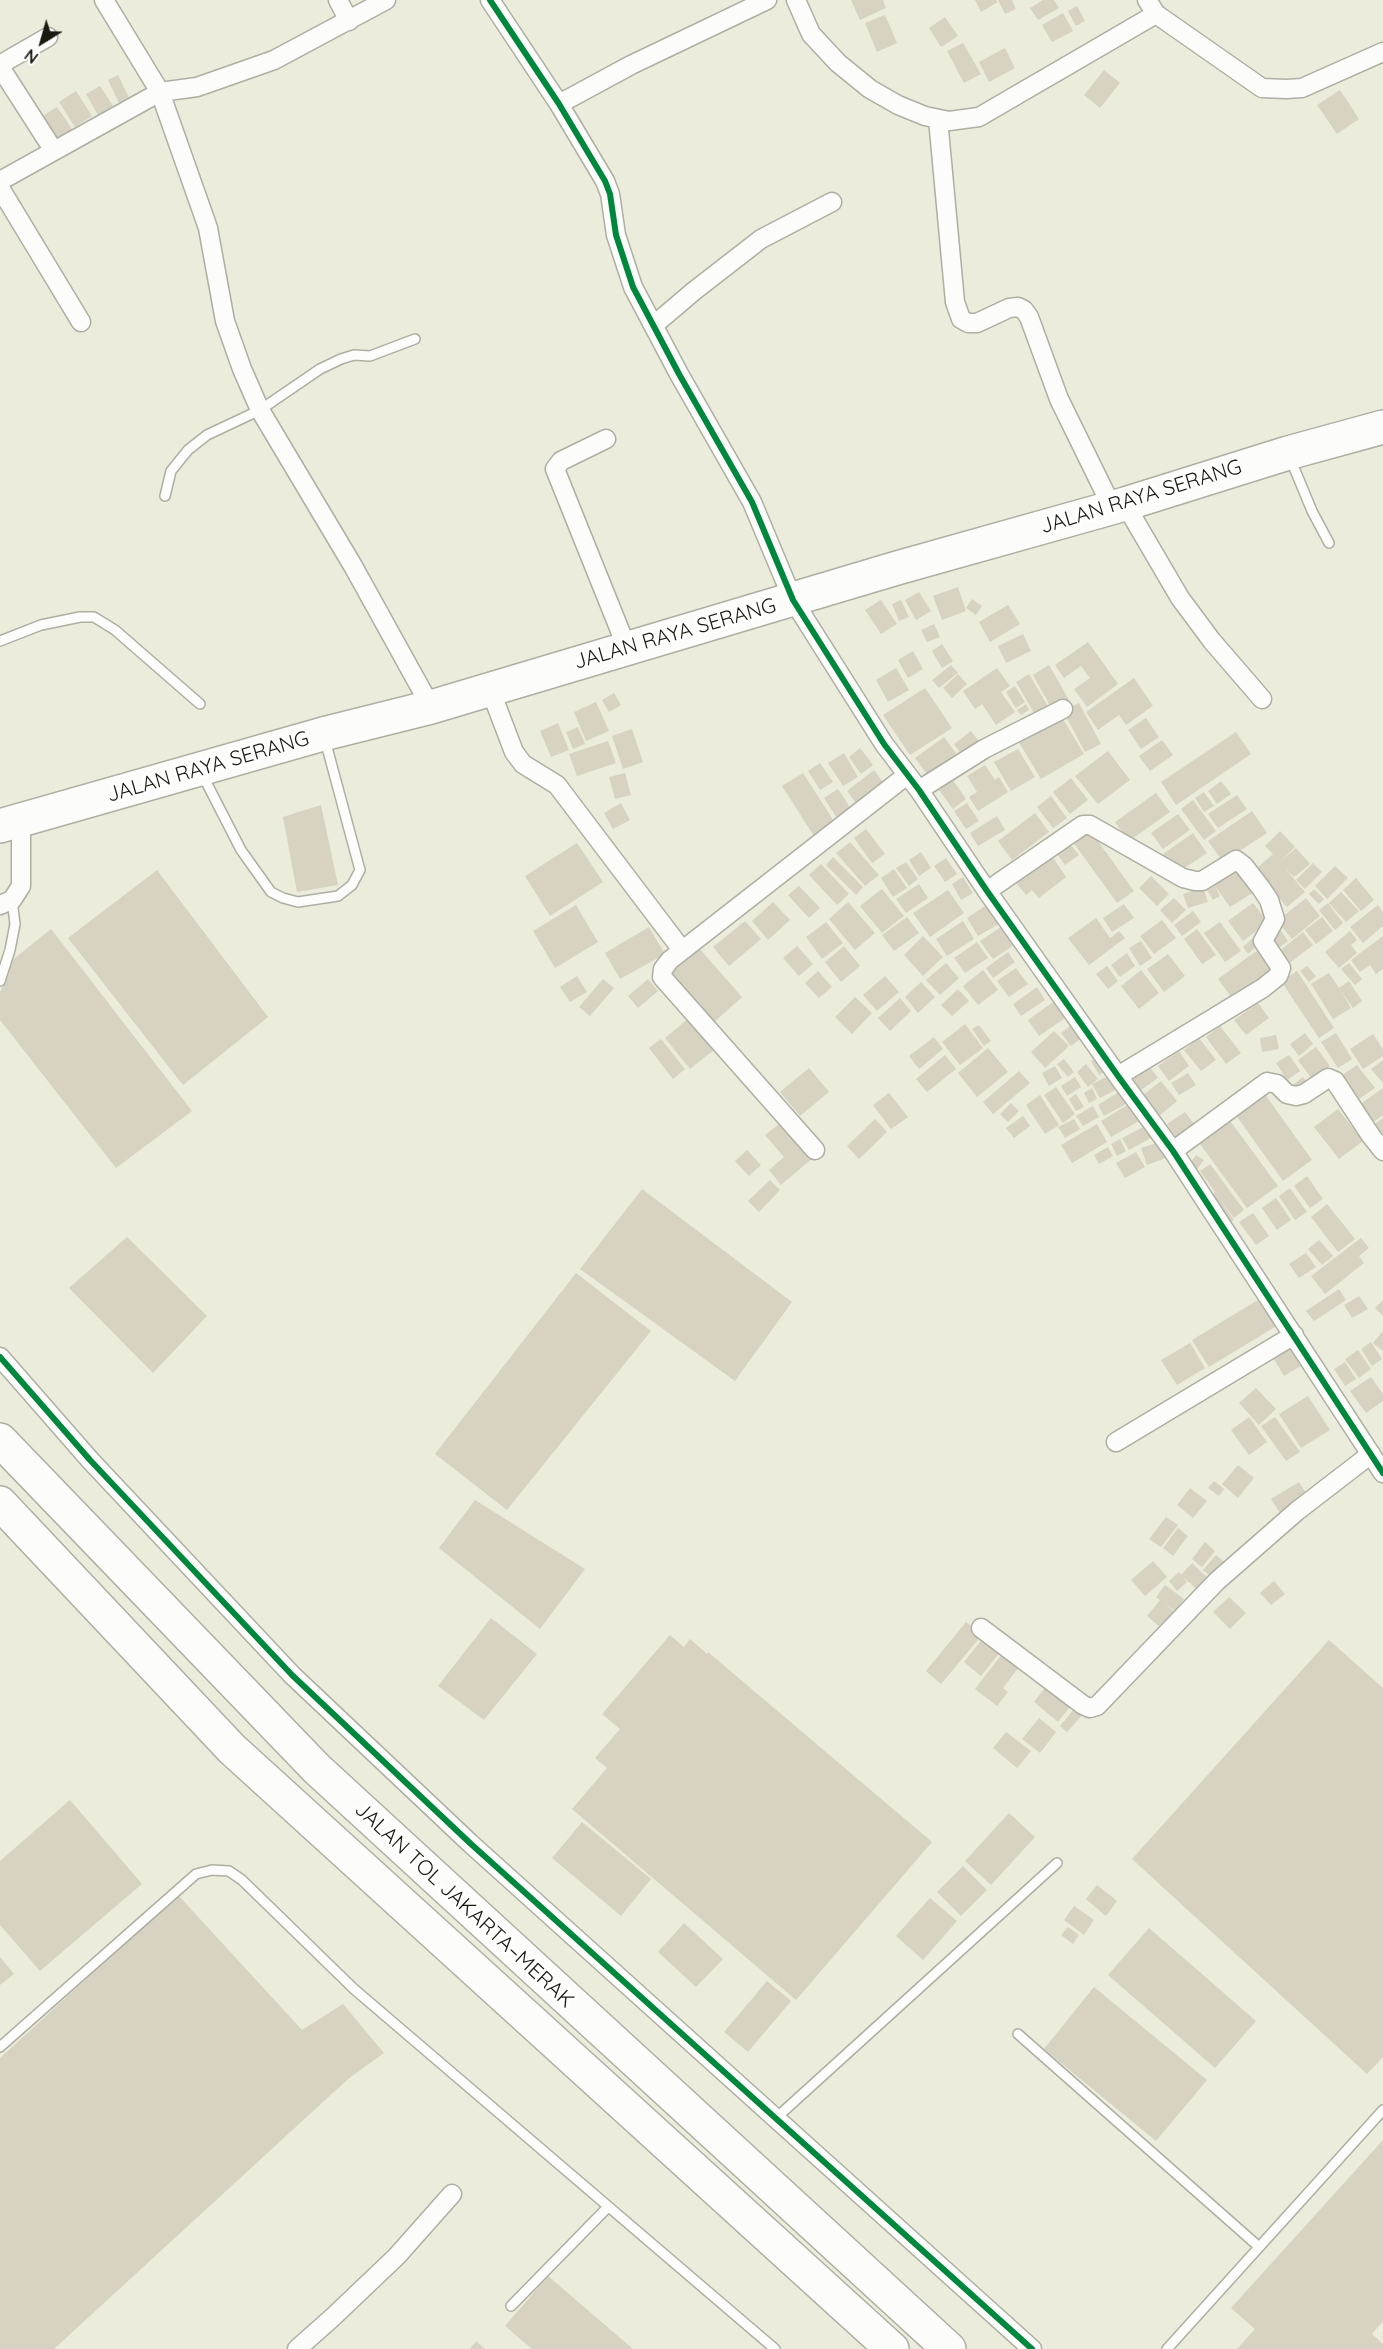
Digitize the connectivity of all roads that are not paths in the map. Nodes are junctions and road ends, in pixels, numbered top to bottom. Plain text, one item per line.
1 (104, 0) edge
2 (338, 0) edge
3 (386, 0) edge
4 (490, 0) edge
5 (767, 0) edge
6 (796, 0) edge
7 (1151, 7) edge
8 (349, 21) junction
9 (48, 37) dead end
10 (1383, 52) edge
11 (160, 92) junction
12 (559, 104) junction
13 (938, 119) junction
14 (54, 151) junction
15 (0, 181) edge
16 (0, 188) edge
17 (832, 202) dead end
18 (81, 322) dead end
19 (654, 325) junction
20 (415, 339) dead end
21 (260, 410) junction
22 (1383, 427) edge
23 (606, 439) dead end
24 (1288, 453) junction
25 (165, 496) dead end
26 (1118, 506) junction
27 (1329, 543) dead end
28 (793, 600) junction
29 (0, 641) edge
30 (627, 648) junction
31 (490, 689) junction
32 (1263, 699) dead end
33 (200, 704) dead end
34 (431, 707) junction
35 (1063, 709) dead end
36 (323, 734) junction
37 (200, 769) junction
38 (908, 775) junction
39 (919, 790) junction
40 (10, 823) edge
41 (987, 891) junction
42 (6, 903) edge
43 (682, 950) junction
44 (0, 981) edge
45 (1118, 1076) junction
46 (815, 1150) dead end
47 (1173, 1151) junction
48 (1383, 1151) edge
49 (1294, 1335) junction
50 (0, 1357) edge
51 (0, 1440) edge
52 (1116, 1442) dead end
53 (1379, 1465) edge
54 (0, 1503) edge
55 (981, 1628) dead end
56 (1057, 1863) dead end
57 (1018, 2034) dead end
58 (0, 2047) edge
59 (1383, 2110) edge
60 (775, 2119) junction
61 (452, 2194) dead end
62 (608, 2207) junction
63 (1258, 2246) junction
64 (511, 2306) dead end
65 (297, 2349) edge
66 (775, 2349) edge
67 (892, 2349) edge
68 (949, 2349) edge
69 (1032, 2349) edge
70 (1167, 2349) edge

1 - 11 street
2 - 8 street
3 - 8 street
4 - 12 street
5 - 12 street
6 - 13 street
7 - 10 street
7 - 13 street
8 - 11 street
9 - 14 street
11 - 14 street
11 - 21 street
12 - 19 street
13 - 26 street
14 - 15 street
16 - 18 street
17 - 19 street
19 - 28 street
20 - 21 lane
21 - 25 lane
21 - 34 street
22 - 24 highway, JALAN RAYA SERANG
23 - 30 street
24 - 26 highway, JALAN RAYA SERANG
24 - 27 lane
26 - 28 highway, JALAN RAYA SERANG
26 - 32 street
28 - 30 highway, JALAN RAYA SERANG
28 - 38 street
29 - 33 lane
30 - 31 highway, JALAN RAYA SERANG
31 - 34 highway, JALAN RAYA SERANG
31 - 43 street
34 - 36 highway, JALAN RAYA SERANG
35 - 39 street
36 - 37 highway, JALAN RAYA SERANG
36 - 37 lane
37 - 40 highway, JALAN RAYA SERANG
38 - 39 street
38 - 43 street
39 - 41 street
40 - 42 street
41 - 45 street
41 - 45 street
42 - 44 lane
43 - 46 street
45 - 47 street
47 - 48 street
47 - 49 street
49 - 52 street
49 - 53 street
50 - 60 street
51 - 68 highway, JALAN TOL JAKARTA–MERAK
53 - 55 street
54 - 67 highway, JALAN TOL JAKARTA–MERAK
56 - 60 lane
57 - 63 lane
58 - 62 lane
59 - 63 lane
60 - 69 street
61 - 65 street
62 - 64 lane
62 - 66 lane
63 - 70 lane

